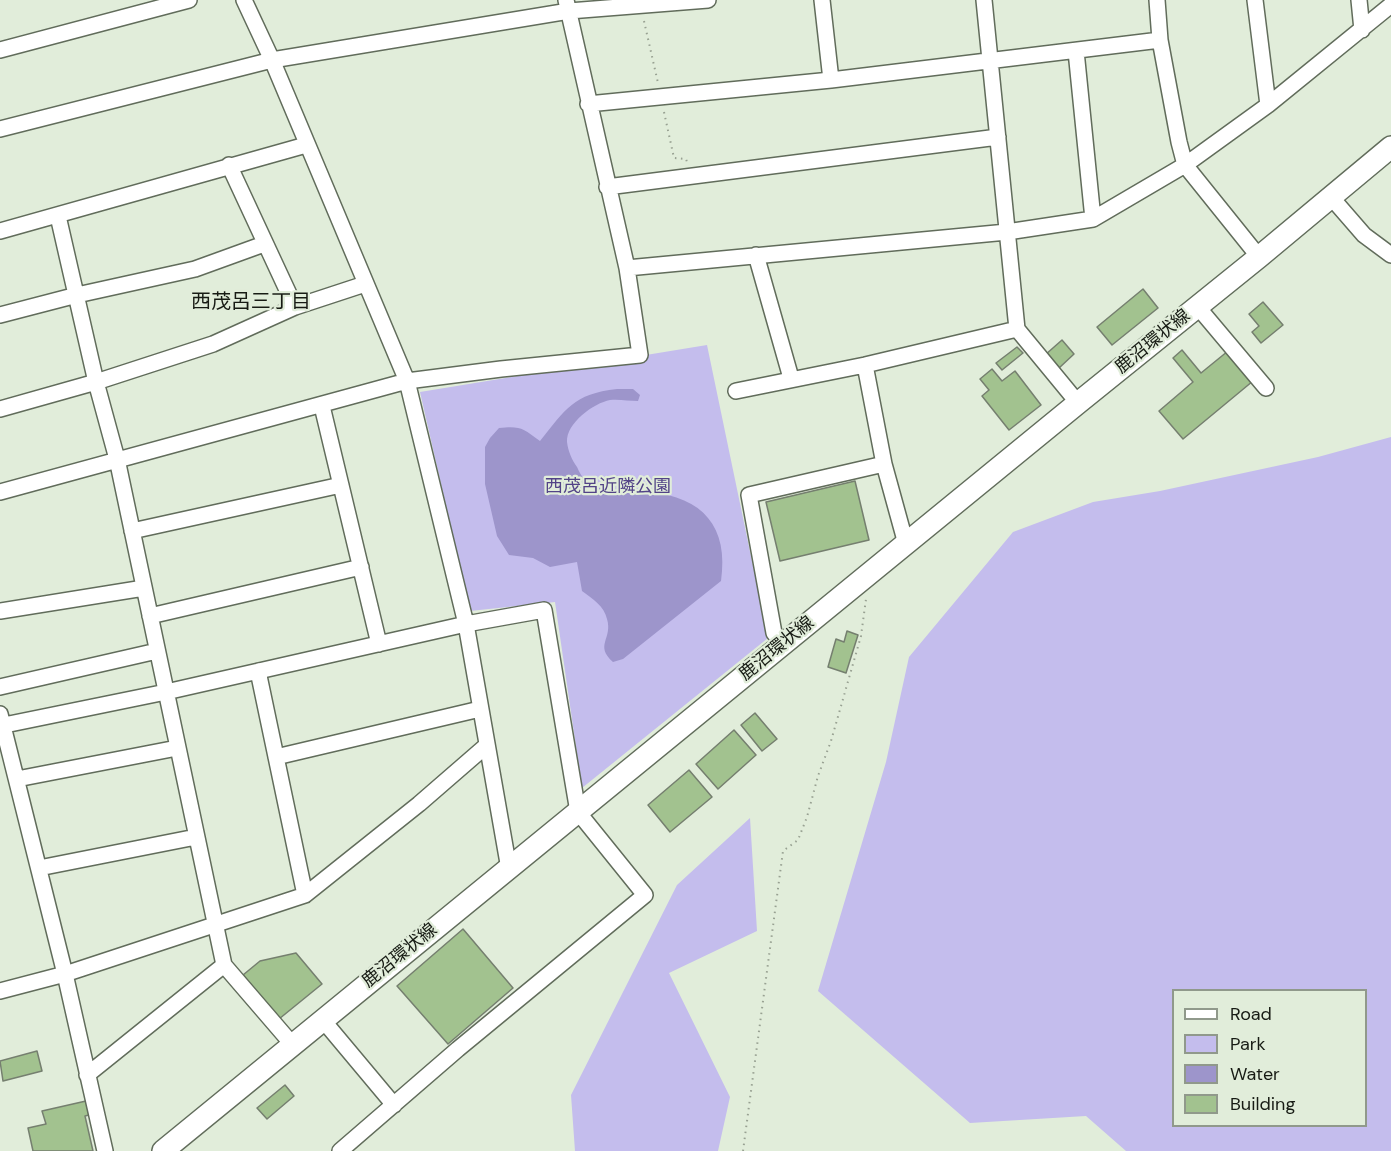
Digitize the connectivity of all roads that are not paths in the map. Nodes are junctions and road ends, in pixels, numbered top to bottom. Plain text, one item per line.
1 (189, 0) edge
2 (244, 0) edge
3 (708, 0) edge
4 (822, 0) edge
5 (984, 0) edge
6 (1157, 0) edge
7 (1255, 0) edge
8 (1359, 0) edge
9 (1391, 5) edge
10 (567, 6) edge
11 (1362, 30) junction
12 (1160, 40) junction
13 (0, 50) edge
14 (1076, 51) junction
15 (272, 60) junction
16 (991, 62) junction
17 (831, 80) junction
18 (588, 104) junction
19 (1268, 105) junction
20 (0, 129) edge
21 (998, 137) junction
22 (306, 145) junction
23 (1391, 147) edge
24 (229, 165) junction
25 (1185, 165) junction
26 (607, 187) junction
27 (1331, 197) junction
28 (57, 216) junction
29 (1093, 219) junction
30 (0, 231) edge
31 (1007, 231) junction
32 (264, 244) junction
33 (756, 255) junction
34 (1391, 255) edge
35 (1259, 257) junction
36 (627, 268) junction
37 (365, 284) junction
38 (77, 295) junction
39 (1197, 306) junction
40 (295, 307) junction
41 (0, 315) edge
42 (1017, 329) junction
43 (865, 365) junction
44 (791, 378) junction
45 (407, 381) junction
46 (96, 382) junction
47 (1266, 388) dead end
48 (736, 391) dead end
49 (1078, 403) junction
50 (322, 406) junction
51 (0, 409) edge
52 (117, 459) junction
53 (884, 464) junction
54 (341, 485) junction
55 (0, 492) edge
56 (132, 531) junction
57 (906, 544) junction
58 (361, 567) junction
59 (144, 588) junction
60 (0, 611) edge
61 (150, 616) junction
62 (466, 624) junction
63 (379, 644) junction
64 (784, 644) junction
65 (157, 651) junction
66 (258, 671) junction
67 (0, 687) edge
68 (166, 692) junction
69 (480, 709) junction
70 (1, 722) edge
71 (487, 745) junction
72 (177, 748) junction
73 (276, 757) junction
74 (17, 779) junction
75 (578, 812) junction
76 (196, 837) junction
77 (39, 868) junction
78 (509, 869) junction
79 (305, 895) junction
80 (215, 924) junction
81 (224, 965) junction
82 (64, 974) junction
83 (0, 991) edge
84 (322, 1019) junction
85 (292, 1044) junction
86 (87, 1076) junction
87 (394, 1104) junction
88 (105, 1151) edge
89 (163, 1151) edge
90 (340, 1151) edge

1 - 13 street
2 - 15 street
3 - 10 street
4 - 17 street
5 - 16 street
6 - 12 street
7 - 19 street
8 - 11 street
9 - 11 street
10 - 15 street
10 - 18 street
11 - 19 street
12 - 14 street
12 - 25 street
14 - 16 street
14 - 29 street
15 - 20 street
15 - 22 street
16 - 17 street
16 - 21 street
17 - 18 street
18 - 26 street
19 - 25 street
21 - 26 street
21 - 31 street
22 - 24 street
22 - 37 street
23 - 27 main road, 鹿沼環状線
24 - 28 street
24 - 32 street
25 - 29 street
25 - 35 street
26 - 36 street
27 - 34 street
27 - 35 main road, 鹿沼環状線
28 - 30 street
28 - 38 street
29 - 31 street
31 - 33 street
31 - 42 street
32 - 38 street
32 - 40 street
33 - 36 street
33 - 44 street
35 - 39 main road, 鹿沼環状線
36 - 45 street
37 - 40 street
37 - 45 street
38 - 41 street
38 - 46 street
39 - 47 street
39 - 49 main road, 鹿沼環状線
40 - 46 street
42 - 43 street
42 - 49 street
43 - 44 street
43 - 53 street
44 - 48 street
45 - 50 street
45 - 62 street
46 - 51 street
46 - 52 street
49 - 57 main road, 鹿沼環状線
50 - 52 street
50 - 54 street
52 - 55 street
52 - 56 street
53 - 57 street
53 - 64 street
54 - 56 street
54 - 58 street
56 - 59 street
57 - 64 main road, 鹿沼環状線
58 - 61 street
58 - 63 street
59 - 60 street
59 - 61 street
61 - 65 street
62 - 63 street
62 - 69 street
62 - 75 street
63 - 66 street
64 - 75 main road, 鹿沼環状線
65 - 67 street
65 - 68 street
66 - 68 street
66 - 73 street
68 - 70 street
68 - 72 street
69 - 71 street
69 - 73 street
70 - 74 street
71 - 78 street
71 - 79 street
72 - 74 street
72 - 76 street
73 - 79 street
74 - 77 street
75 - 78 main road, 鹿沼環状線
75 - 87 street
76 - 77 street
76 - 80 street
77 - 82 street
78 - 84 main road, 鹿沼環状線
79 - 80 street
80 - 81 street
80 - 82 street
81 - 85 street
81 - 86 street
82 - 83 street
82 - 86 street
84 - 85 main road, 鹿沼環状線
84 - 87 street
85 - 89 main road, 鹿沼環状線
86 - 88 street
87 - 90 street

